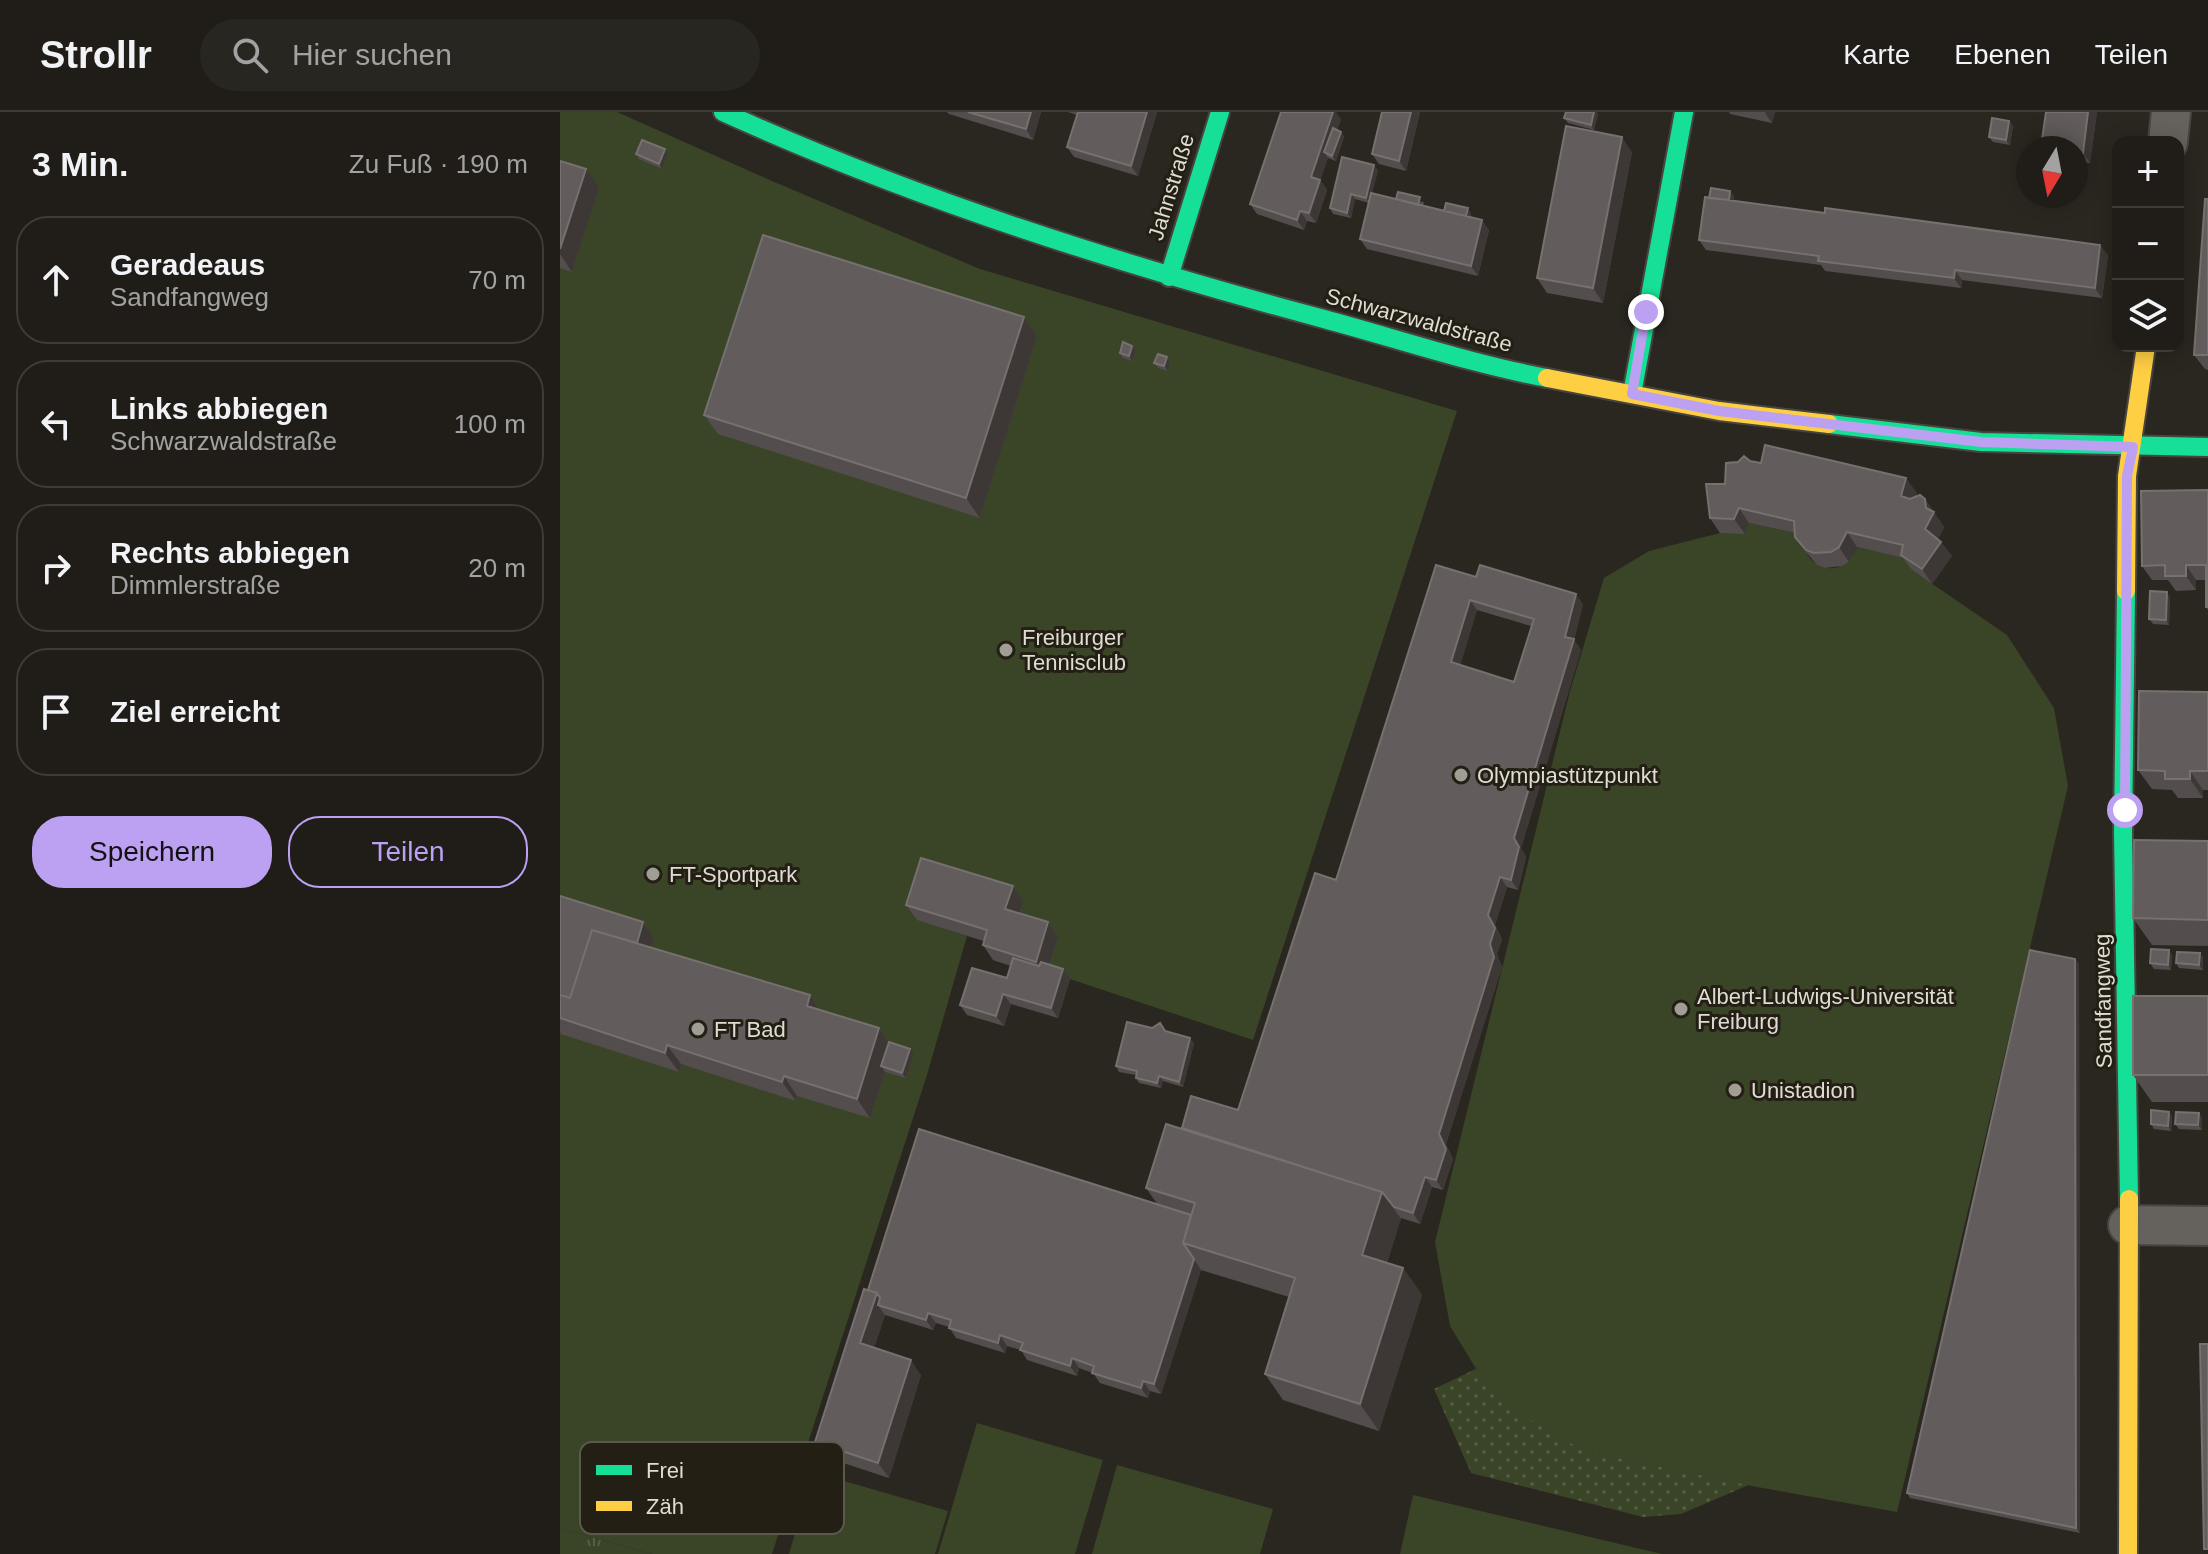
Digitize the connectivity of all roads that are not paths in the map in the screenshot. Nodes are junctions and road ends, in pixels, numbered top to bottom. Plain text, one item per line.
1 (723, 112) edge
2 (1220, 112) edge
3 (1684, 112) edge
4 (2171, 112) edge
5 (770, 122) edge
6 (2169, 136) edge
7 (1169, 277) junction
8 (2145, 352) edge
9 (1632, 394) junction
10 (2133, 447) junction
11 (2208, 447) edge
12 (2128, 1225) junction
13 (2208, 1226) edge
14 (2128, 1554) edge

1 - 5 street, Schwarzwaldstraße
2 - 7 street, Jahnstraße
3 - 9 street
4 - 6 street
5 - 7 street, Schwarzwaldstraße
7 - 9 street, Schwarzwaldstraße
8 - 10 street
9 - 10 street, Schwarzwaldstraße
10 - 11 street, Schwarzwaldstraße
10 - 12 street, Sandfangweg
12 - 13 street
12 - 14 street, Sandfangweg

